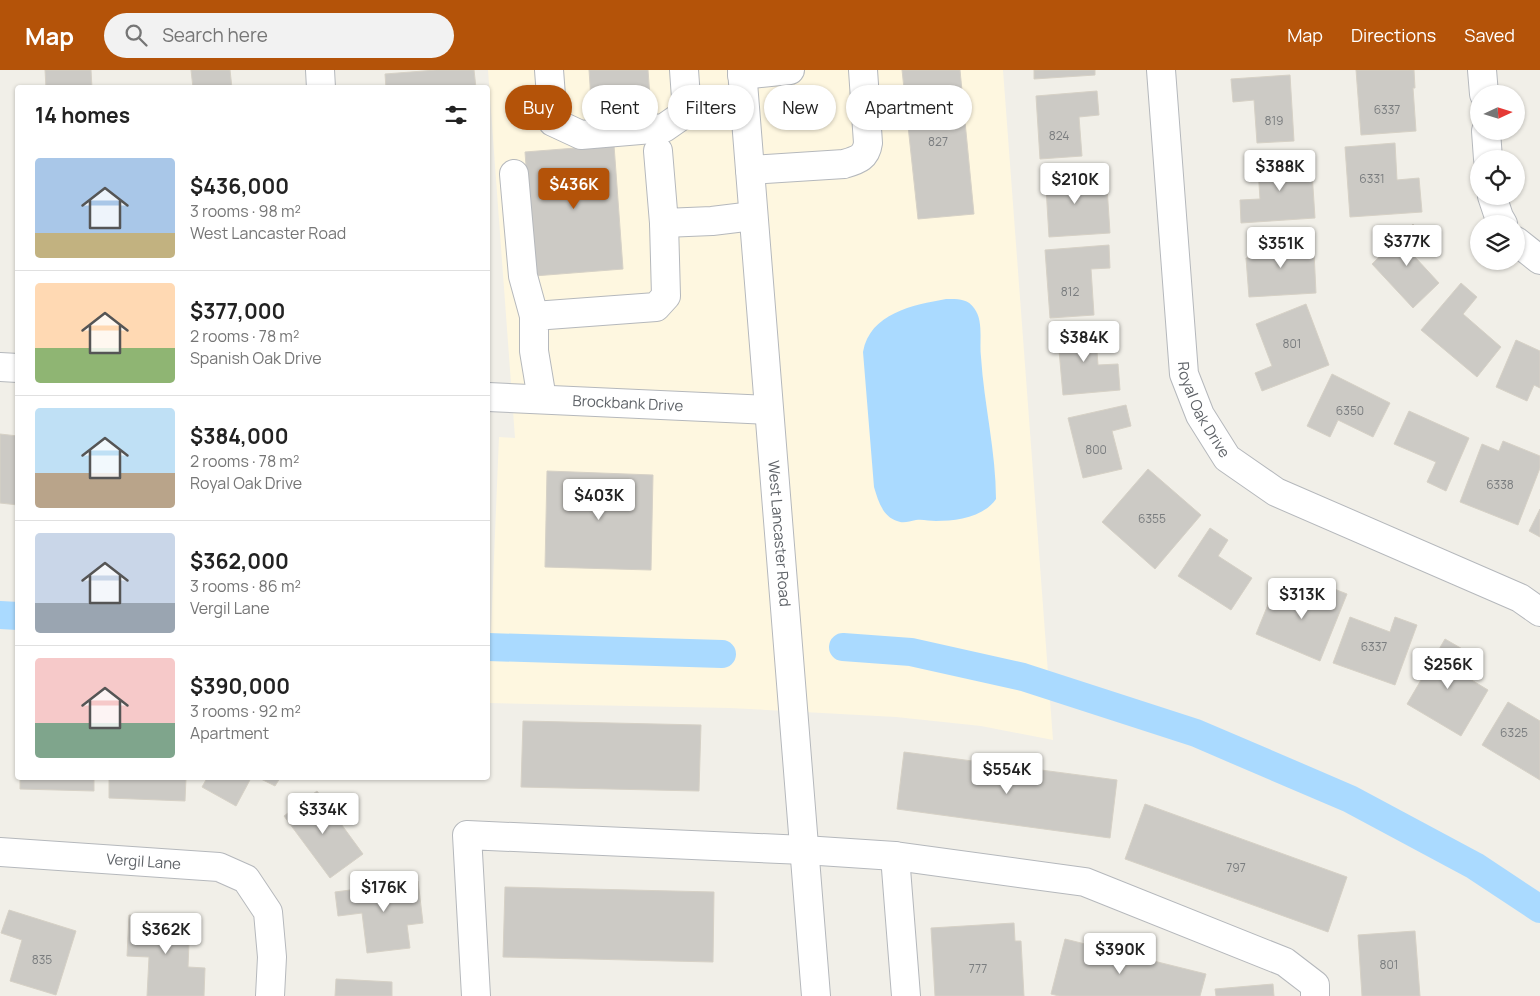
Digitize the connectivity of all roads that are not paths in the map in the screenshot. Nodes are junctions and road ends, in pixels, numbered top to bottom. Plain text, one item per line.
1 (320, 70) edge
2 (549, 70) edge
3 (684, 70) edge
4 (790, 70) edge
5 (863, 70) edge
6 (1162, 70) edge
7 (1482, 70) edge
8 (742, 72) edge
9 (322, 85) edge
10 (1483, 85) edge
11 (658, 151) dead end
12 (750, 170) junction
13 (514, 174) dead end
14 (753, 216) junction
15 (664, 223) junction
16 (1525, 248) edge
17 (1540, 260) edge
18 (534, 316) junction
19 (0, 367) edge
20 (15, 368) edge
21 (490, 397) edge
22 (542, 399) junction
23 (768, 410) junction
24 (1540, 612) edge
25 (804, 850) junction
26 (0, 852) edge
27 (895, 856) junction
28 (270, 996) edge
29 (476, 996) edge
30 (816, 996) edge
31 (906, 996) edge
32 (1315, 996) edge

1 - 9 street
2 - 3 street
4 - 8 street
5 - 12 street
6 - 24 street, Royal Oak Drive
7 - 10 street
8 - 12 street, West Lancaster Road
11 - 15 street
12 - 14 street, West Lancaster Road
13 - 18 street
14 - 15 street
14 - 23 street, West Lancaster Road
15 - 18 street
16 - 17 street
18 - 22 street
19 - 20 street
21 - 22 street, Brockbank Drive
22 - 23 street, Brockbank Drive
23 - 25 street, West Lancaster Road
25 - 27 street
25 - 29 street
25 - 30 street, West Lancaster Road
26 - 28 street, Vergil Lane
27 - 31 street
27 - 32 street

